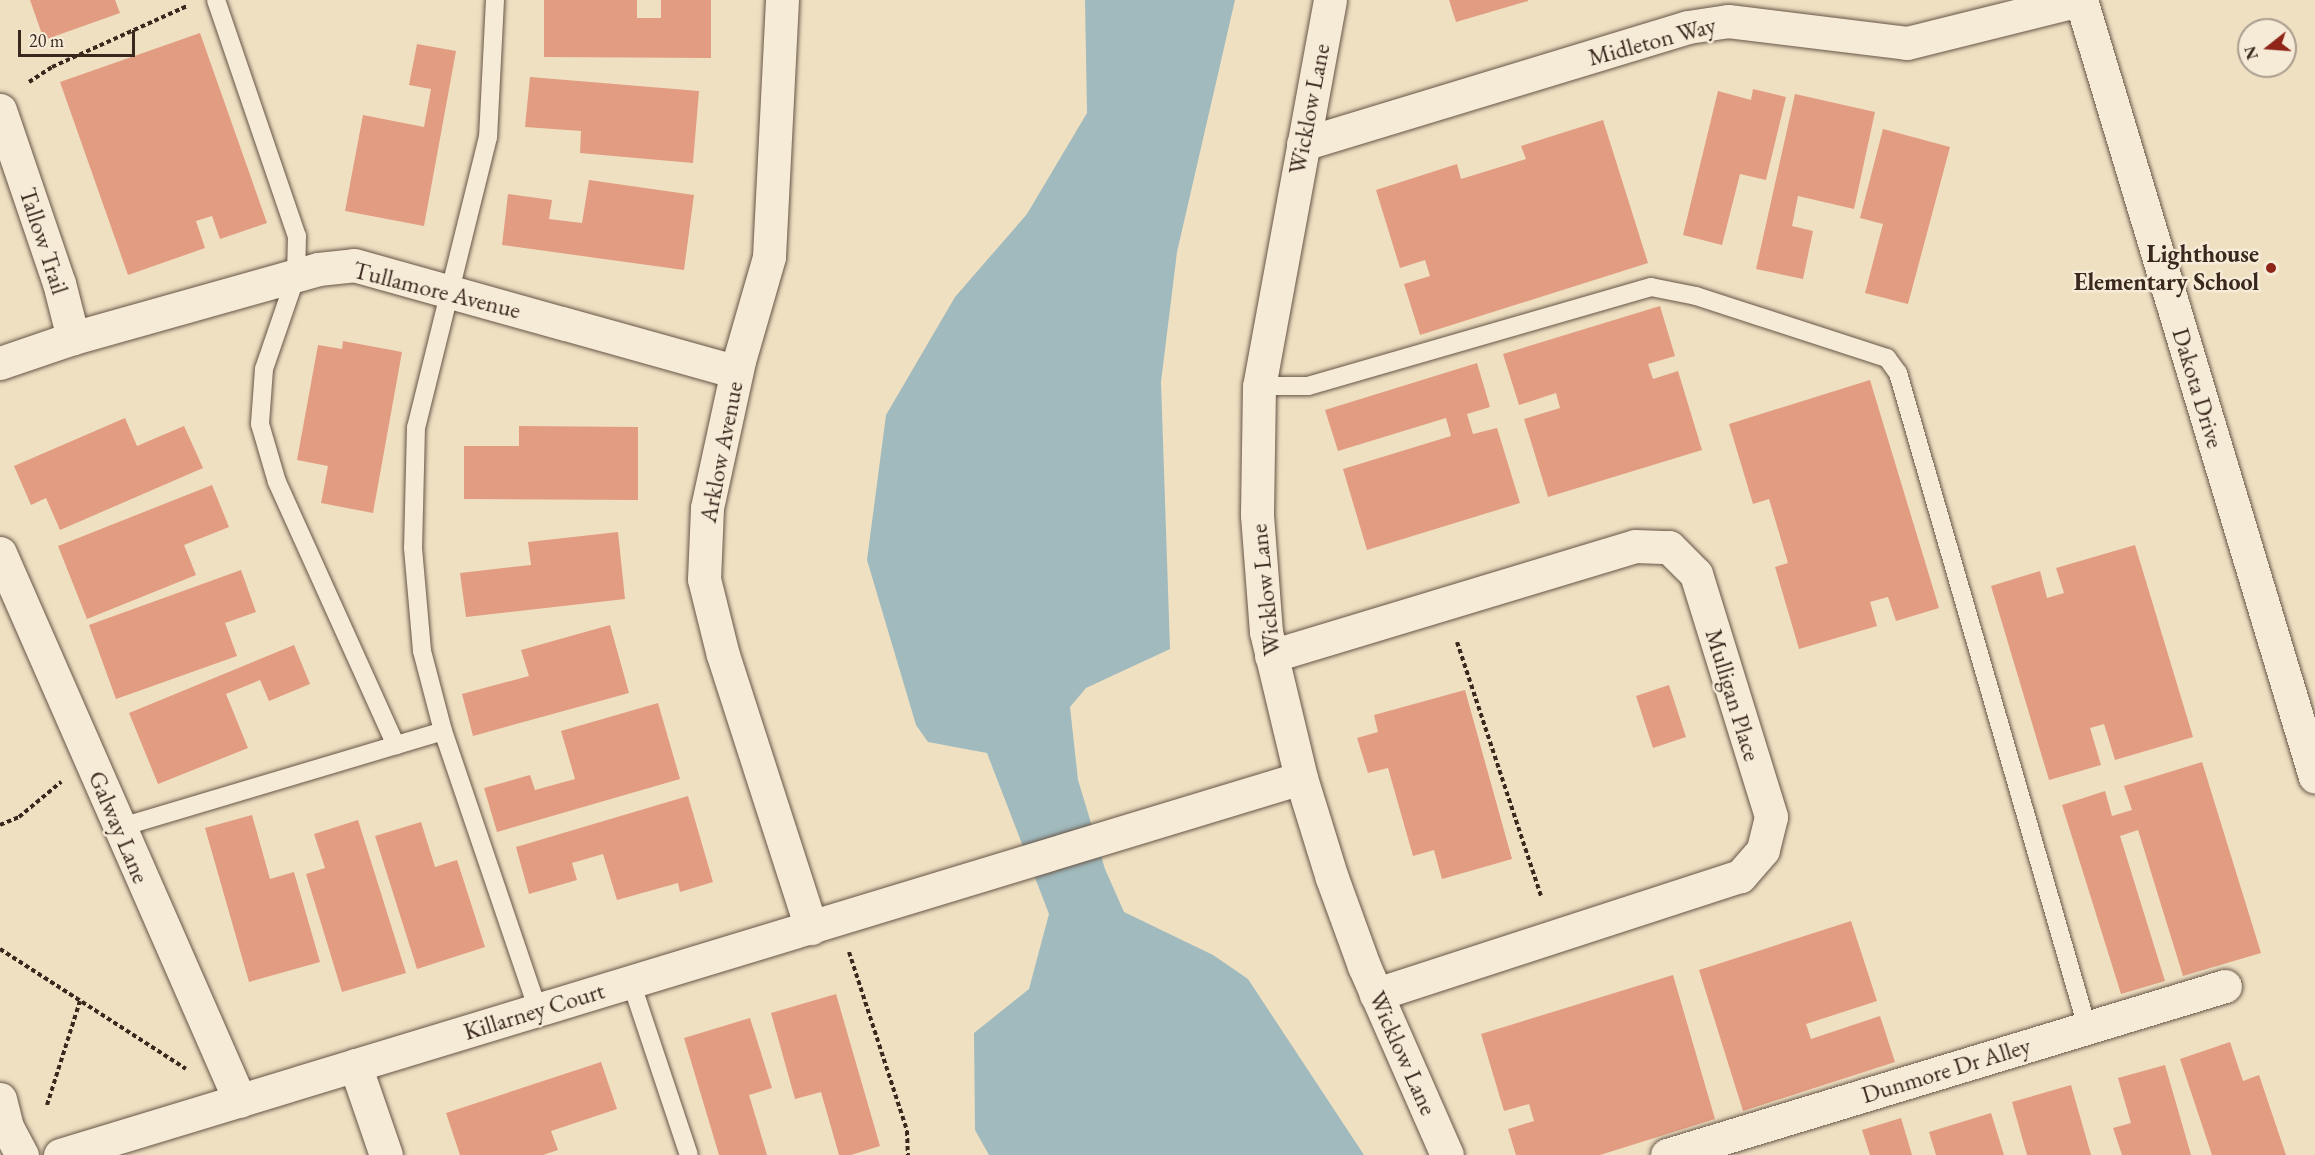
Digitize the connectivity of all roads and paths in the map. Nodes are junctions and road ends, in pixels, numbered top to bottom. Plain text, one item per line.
1 (216, 0) edge
2 (495, 0) edge
3 (782, 0) edge
4 (1330, 0) edge
5 (2080, 0) edge
6 (188, 6) dead end
7 (29, 82) dead end
8 (0, 111) edge
9 (1303, 144) junction
10 (296, 276) junction
11 (450, 290) junction
12 (73, 338) junction
13 (0, 363) edge
14 (736, 372) junction
15 (1259, 386) junction
16 (0, 554) edge
17 (1457, 642) dead end
18 (1271, 656) junction
19 (443, 731) junction
20 (396, 745) junction
21 (69, 777) dead end
22 (2315, 777) edge
23 (1301, 778) junction
24 (0, 825) edge
25 (118, 828) junction
26 (1541, 896) dead end
27 (811, 928) junction
28 (0, 949) edge
29 (848, 950) dead end
30 (632, 982) junction
31 (2224, 986) dead end
32 (1376, 994) junction
33 (80, 1001) junction
34 (538, 1010) junction
35 (2087, 1027) junction
36 (355, 1065) junction
37 (196, 1075) dead end
38 (0, 1100) edge
39 (240, 1101) junction
40 (47, 1106) dead end
41 (22, 1155) edge
42 (60, 1155) edge
43 (386, 1155) edge
44 (689, 1155) edge
45 (908, 1155) edge
46 (1447, 1155) edge
47 (1667, 1155) edge

1 - 10 lane
2 - 11 lane
3 - 14 street, Arklow Avenue
4 - 9 street, Wicklow Lane
5 - 9 street, Midleton Way
5 - 22 street, Dakota Drive
6 - 7 path
8 - 12 street, Tallow Trail
9 - 15 street, Wicklow Lane
10 - 11 street, Tullamore Avenue
10 - 12 street, Tullamore Avenue
10 - 20 lane
11 - 14 street, Tullamore Avenue
11 - 19 lane
12 - 13 street, Tullamore Avenue
14 - 27 street, Arklow Avenue
15 - 18 street, Wicklow Lane
15 - 35 lane
16 - 25 street, Galway Lane
17 - 26 path
18 - 23 street, Wicklow Lane
18 - 32 street, Mulligan Place
19 - 20 lane
19 - 34 lane
20 - 25 lane
21 - 24 path
23 - 27 street, Killarney Court
23 - 32 street, Wicklow Lane
25 - 39 street, Galway Lane
27 - 30 street, Killarney Court
28 - 33 path
29 - 45 path
30 - 34 street, Killarney Court
30 - 44 lane
31 - 35 street, Dunmore Dr Alley
32 - 46 street, Wicklow Lane
33 - 37 path
33 - 40 path
34 - 36 street, Killarney Court
35 - 47 street, Dunmore Dr Alley
36 - 39 street, Killarney Court
36 - 43 street
38 - 41 street
39 - 42 street, Killarney Court

